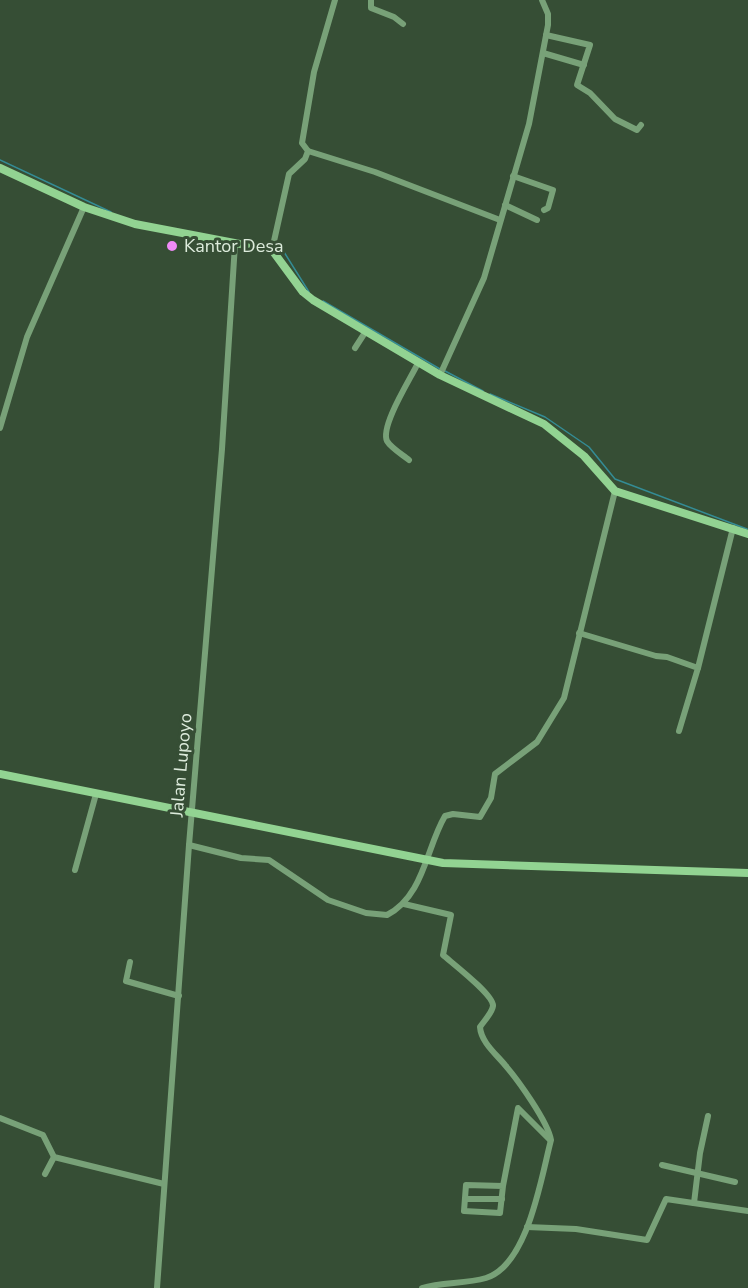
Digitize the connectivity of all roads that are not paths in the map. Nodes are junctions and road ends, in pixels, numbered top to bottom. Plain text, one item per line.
1 (335, 0) edge
2 (371, 0) edge
3 (542, 0) edge
4 (403, 24) dead end
5 (546, 35) junction
6 (543, 53) junction
7 (584, 65) junction
8 (641, 125) dead end
9 (308, 151) junction
10 (0, 168) edge
11 (513, 176) junction
12 (504, 205) junction
13 (84, 207) junction
14 (544, 210) dead end
15 (500, 220) junction
16 (537, 220) dead end
17 (239, 245) junction
18 (272, 250) junction
19 (365, 334) junction
20 (355, 348) dead end
21 (417, 365) junction
22 (442, 372) junction
23 (0, 428) edge
24 (409, 460) dead end
25 (615, 490) junction
26 (733, 528) junction
27 (748, 534) edge
28 (579, 633) junction
29 (698, 668) junction
30 (679, 731) dead end
31 (0, 774) edge
32 (96, 794) junction
33 (195, 815) junction
34 (189, 845) junction
35 (428, 861) junction
36 (75, 870) dead end
37 (748, 873) edge
38 (404, 904) junction
39 (130, 962) dead end
40 (178, 996) junction
41 (708, 1116) dead end
42 (0, 1118) edge
43 (551, 1140) junction
44 (54, 1157) junction
45 (662, 1165) dead end
46 (45, 1174) dead end
47 (698, 1174) junction
48 (735, 1182) dead end
49 (164, 1184) junction
50 (503, 1186) junction
51 (465, 1199) junction
52 (502, 1199) junction
53 (694, 1203) junction
54 (748, 1211) edge
55 (527, 1227) junction
56 (434, 1287) edge
57 (157, 1288) edge
58 (422, 1288) edge

1 - 9 street
2 - 4 street
3 - 5 street
5 - 6 street
5 - 7 street
6 - 7 street
6 - 11 street
7 - 8 street
9 - 15 street
9 - 18 street
10 - 13 street
11 - 12 street
11 - 14 street
12 - 15 street
12 - 16 street
13 - 17 street
13 - 23 street
15 - 22 street
17 - 18 street
17 - 33 street, Jalan Lupoyo
18 - 19 street
19 - 20 street
19 - 21 street
21 - 22 street
21 - 24 street
22 - 25 street
25 - 26 street
25 - 28 street
26 - 27 street
26 - 29 street
28 - 29 street
28 - 35 street
29 - 30 street
31 - 32 street
32 - 33 street
32 - 36 street
33 - 34 street, Jalan Lupoyo
33 - 35 street
34 - 38 street
34 - 40 street, Jalan Lupoyo
35 - 37 street
35 - 38 street
38 - 43 street
39 - 40 street
40 - 49 street, Jalan Lupoyo
41 - 47 street
42 - 44 street
43 - 50 street
43 - 55 street
44 - 46 street
44 - 49 street
45 - 47 street
47 - 48 street
47 - 53 street
49 - 57 street, Jalan Lupoyo
50 - 51 street
50 - 52 street
51 - 52 street
51 - 52 street
53 - 54 street
53 - 55 street
55 - 56 street
56 - 58 street

